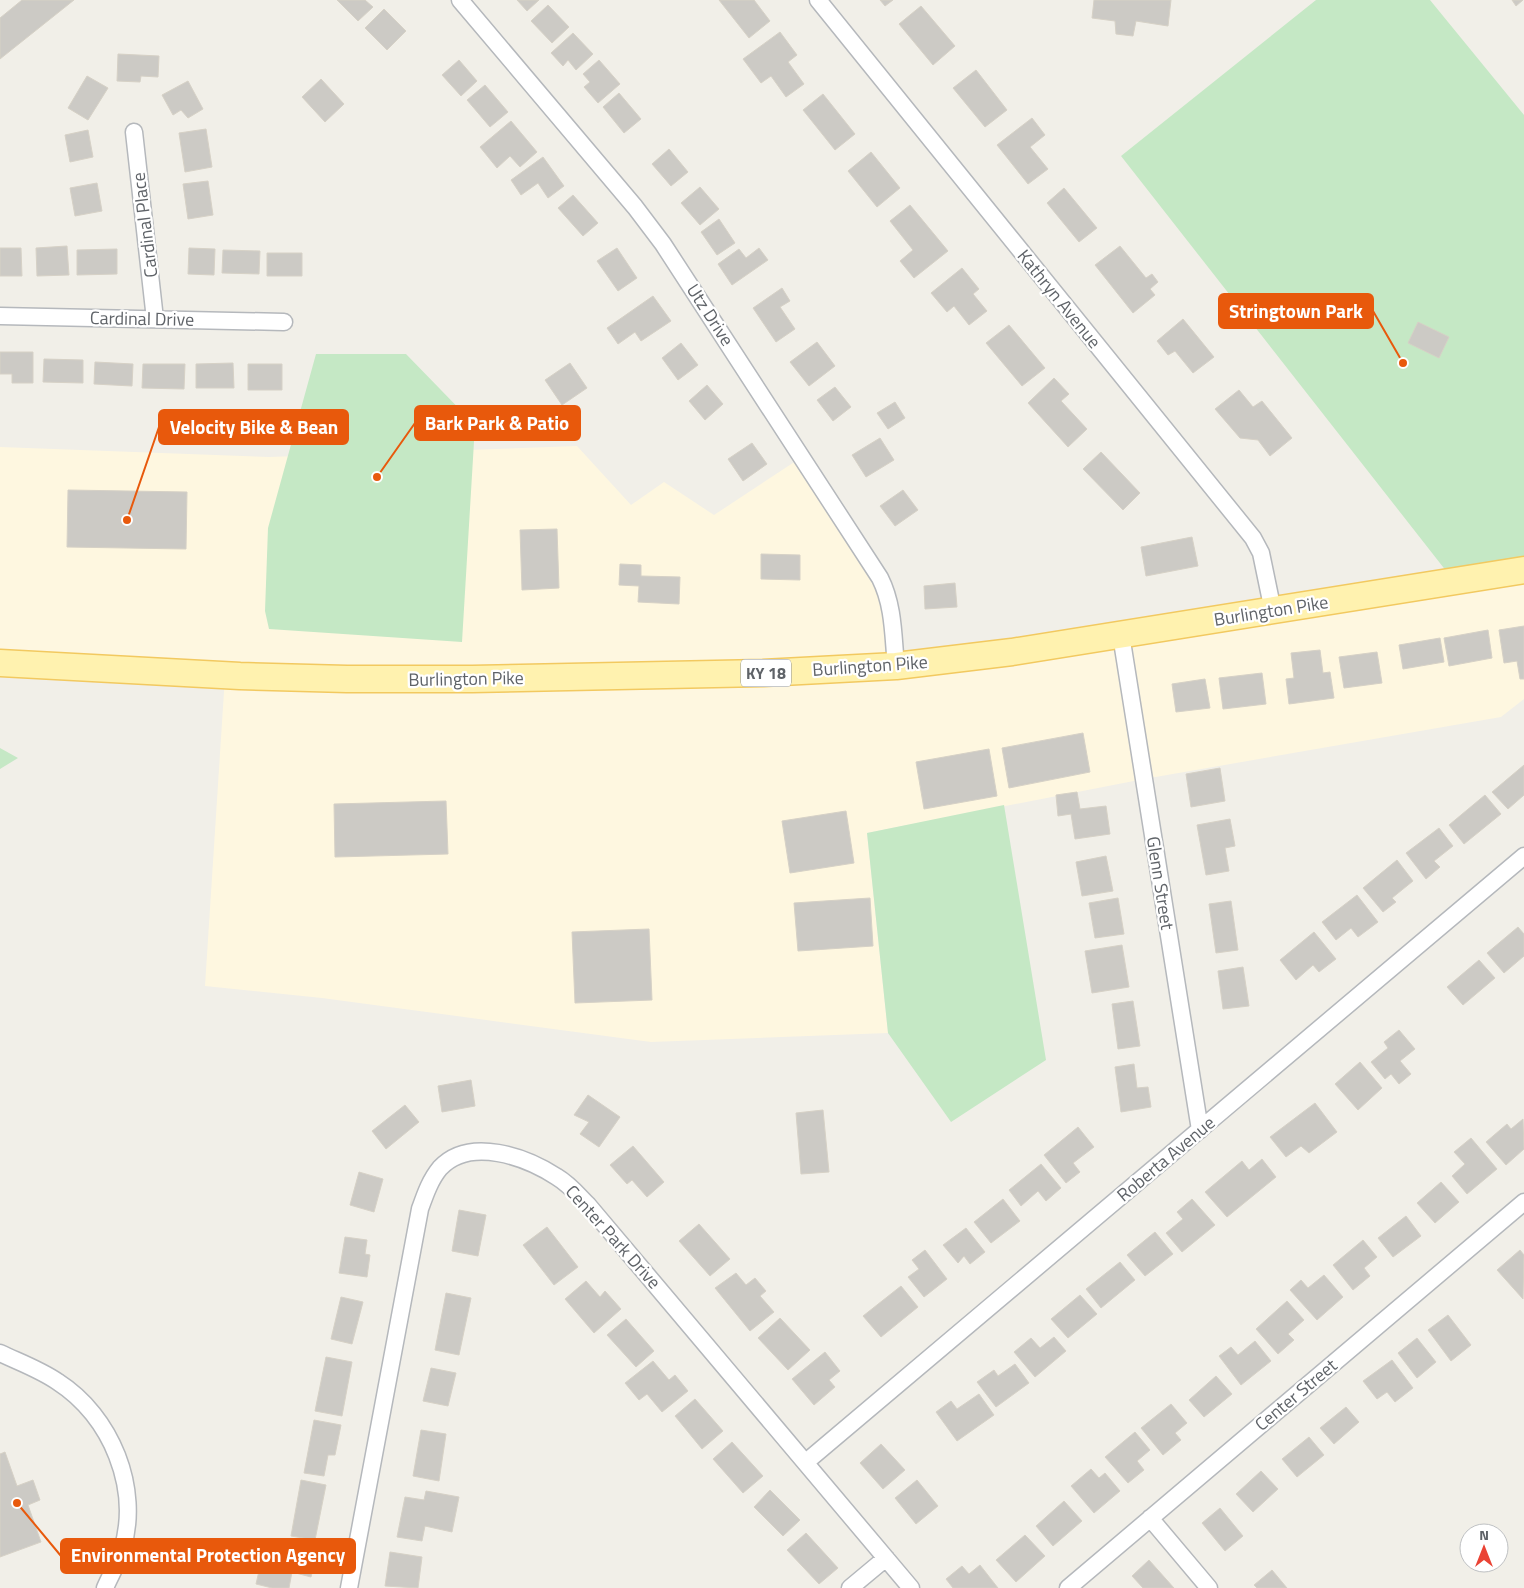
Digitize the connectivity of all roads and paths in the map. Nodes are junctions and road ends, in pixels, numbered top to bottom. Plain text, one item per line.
1 (460, 0) edge
2 (818, 0) edge
3 (134, 132) dead end
4 (0, 316) edge
5 (155, 319) junction
6 (284, 322) dead end
7 (1524, 570) edge
8 (1273, 611) junction
9 (1121, 635) junction
10 (0, 663) edge
11 (896, 666) junction
12 (1524, 856) edge
13 (1200, 1130) junction
14 (1524, 1202) edge
15 (0, 1353) edge
16 (806, 1462) junction
17 (1150, 1518) junction
18 (886, 1558) junction
19 (105, 1588) edge
20 (349, 1588) edge
21 (850, 1588) edge
22 (911, 1588) edge
23 (1068, 1588) edge
24 (1209, 1588) edge

1 - 11 street, Utz Drive
2 - 8 street, Kathryn Avenue
3 - 5 street, Cardinal Place
4 - 5 street, Cardinal Drive
5 - 6 street, Cardinal Drive
7 - 8 main road, Burlington Pike / KY 18
8 - 9 main road, Burlington Pike / KY 18
9 - 11 main road, Burlington Pike / KY 18
9 - 13 street, Glenn Street
10 - 11 main road, Burlington Pike / KY 18
12 - 13 street, Roberta Avenue
13 - 16 street, Roberta Avenue
14 - 17 street, Center Street
15 - 19 street
16 - 18 street, Center Park Drive
16 - 20 street, Center Park Drive
17 - 23 street, Center Street
17 - 24 street
18 - 21 street
18 - 22 street, Center Park Drive

